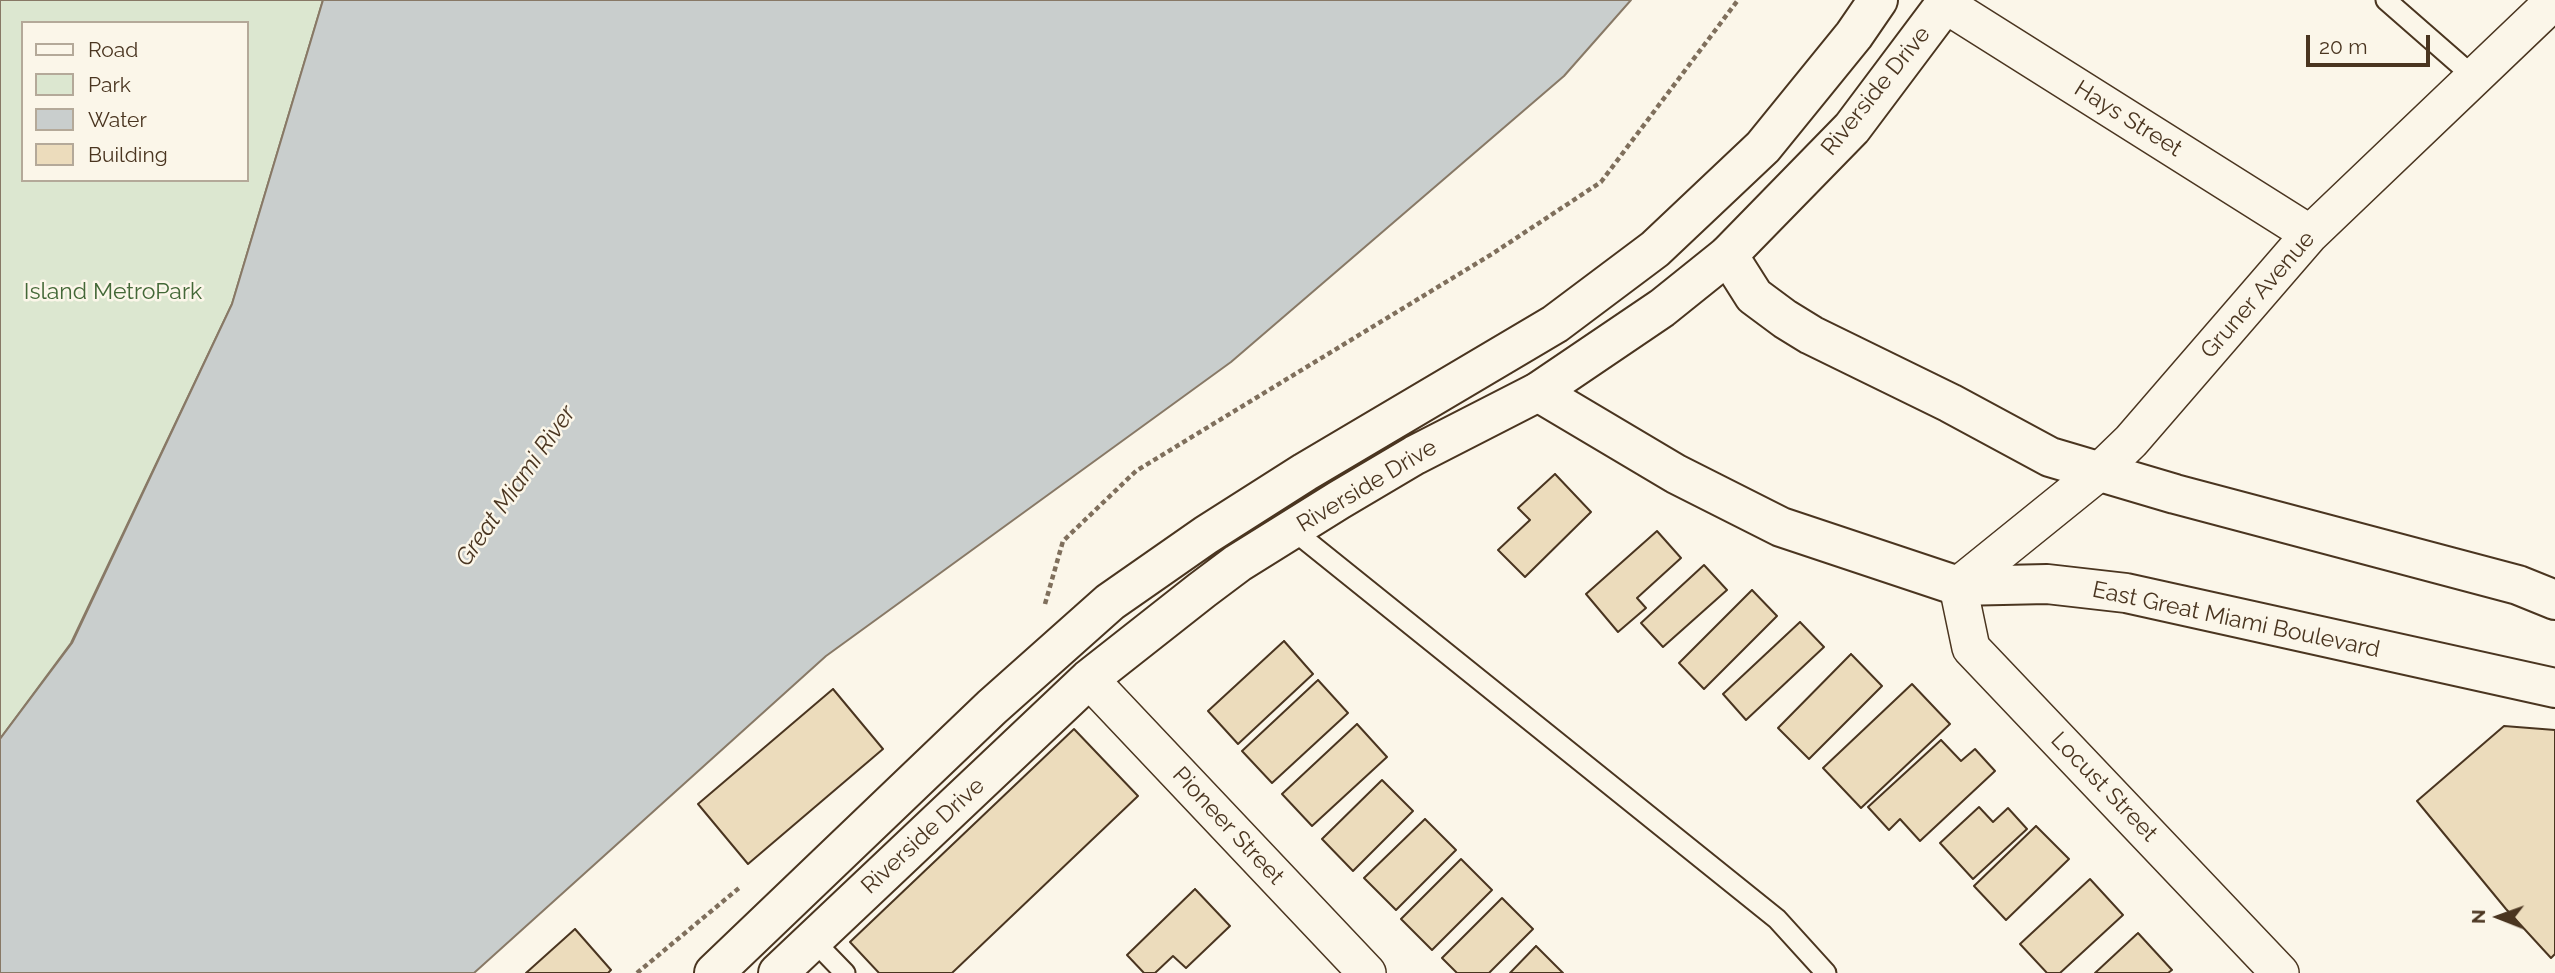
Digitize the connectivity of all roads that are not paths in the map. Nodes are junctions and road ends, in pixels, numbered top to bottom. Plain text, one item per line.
1 (1878, 0) edge
2 (2386, 0) edge
3 (2555, 0) edge
4 (1946, 2) edge
5 (2474, 77) junction
6 (2310, 234) junction
7 (1728, 256) junction
8 (1538, 392) junction
9 (2099, 471) junction
10 (1293, 530) junction
11 (1958, 586) junction
12 (2555, 600) edge
13 (1089, 679) junction
14 (2555, 688) edge
15 (813, 940) junction
16 (714, 973) edge
17 (778, 973) edge
18 (845, 973) edge
19 (1367, 973) edge
20 (1826, 973) edge
21 (2280, 973) edge

1 - 16 main road, Riverside Drive
2 - 5 lane
3 - 5 street, Gruner Avenue
4 - 6 street, Hays Street
4 - 7 main road, Riverside Drive
5 - 6 street, Gruner Avenue
6 - 9 street, Gruner Avenue
7 - 8 main road, Riverside Drive
7 - 9 main road
8 - 10 main road, Riverside Drive
8 - 11 main road, East Great Miami Boulevard
9 - 11 street, Gruner Avenue
9 - 12 main road
10 - 13 main road, Riverside Drive
10 - 20 lane
11 - 14 main road, East Great Miami Boulevard
11 - 21 street, Locust Street
13 - 15 main road, Riverside Drive
13 - 19 street, Pioneer Street
15 - 17 main road, Riverside Drive
15 - 18 lane

